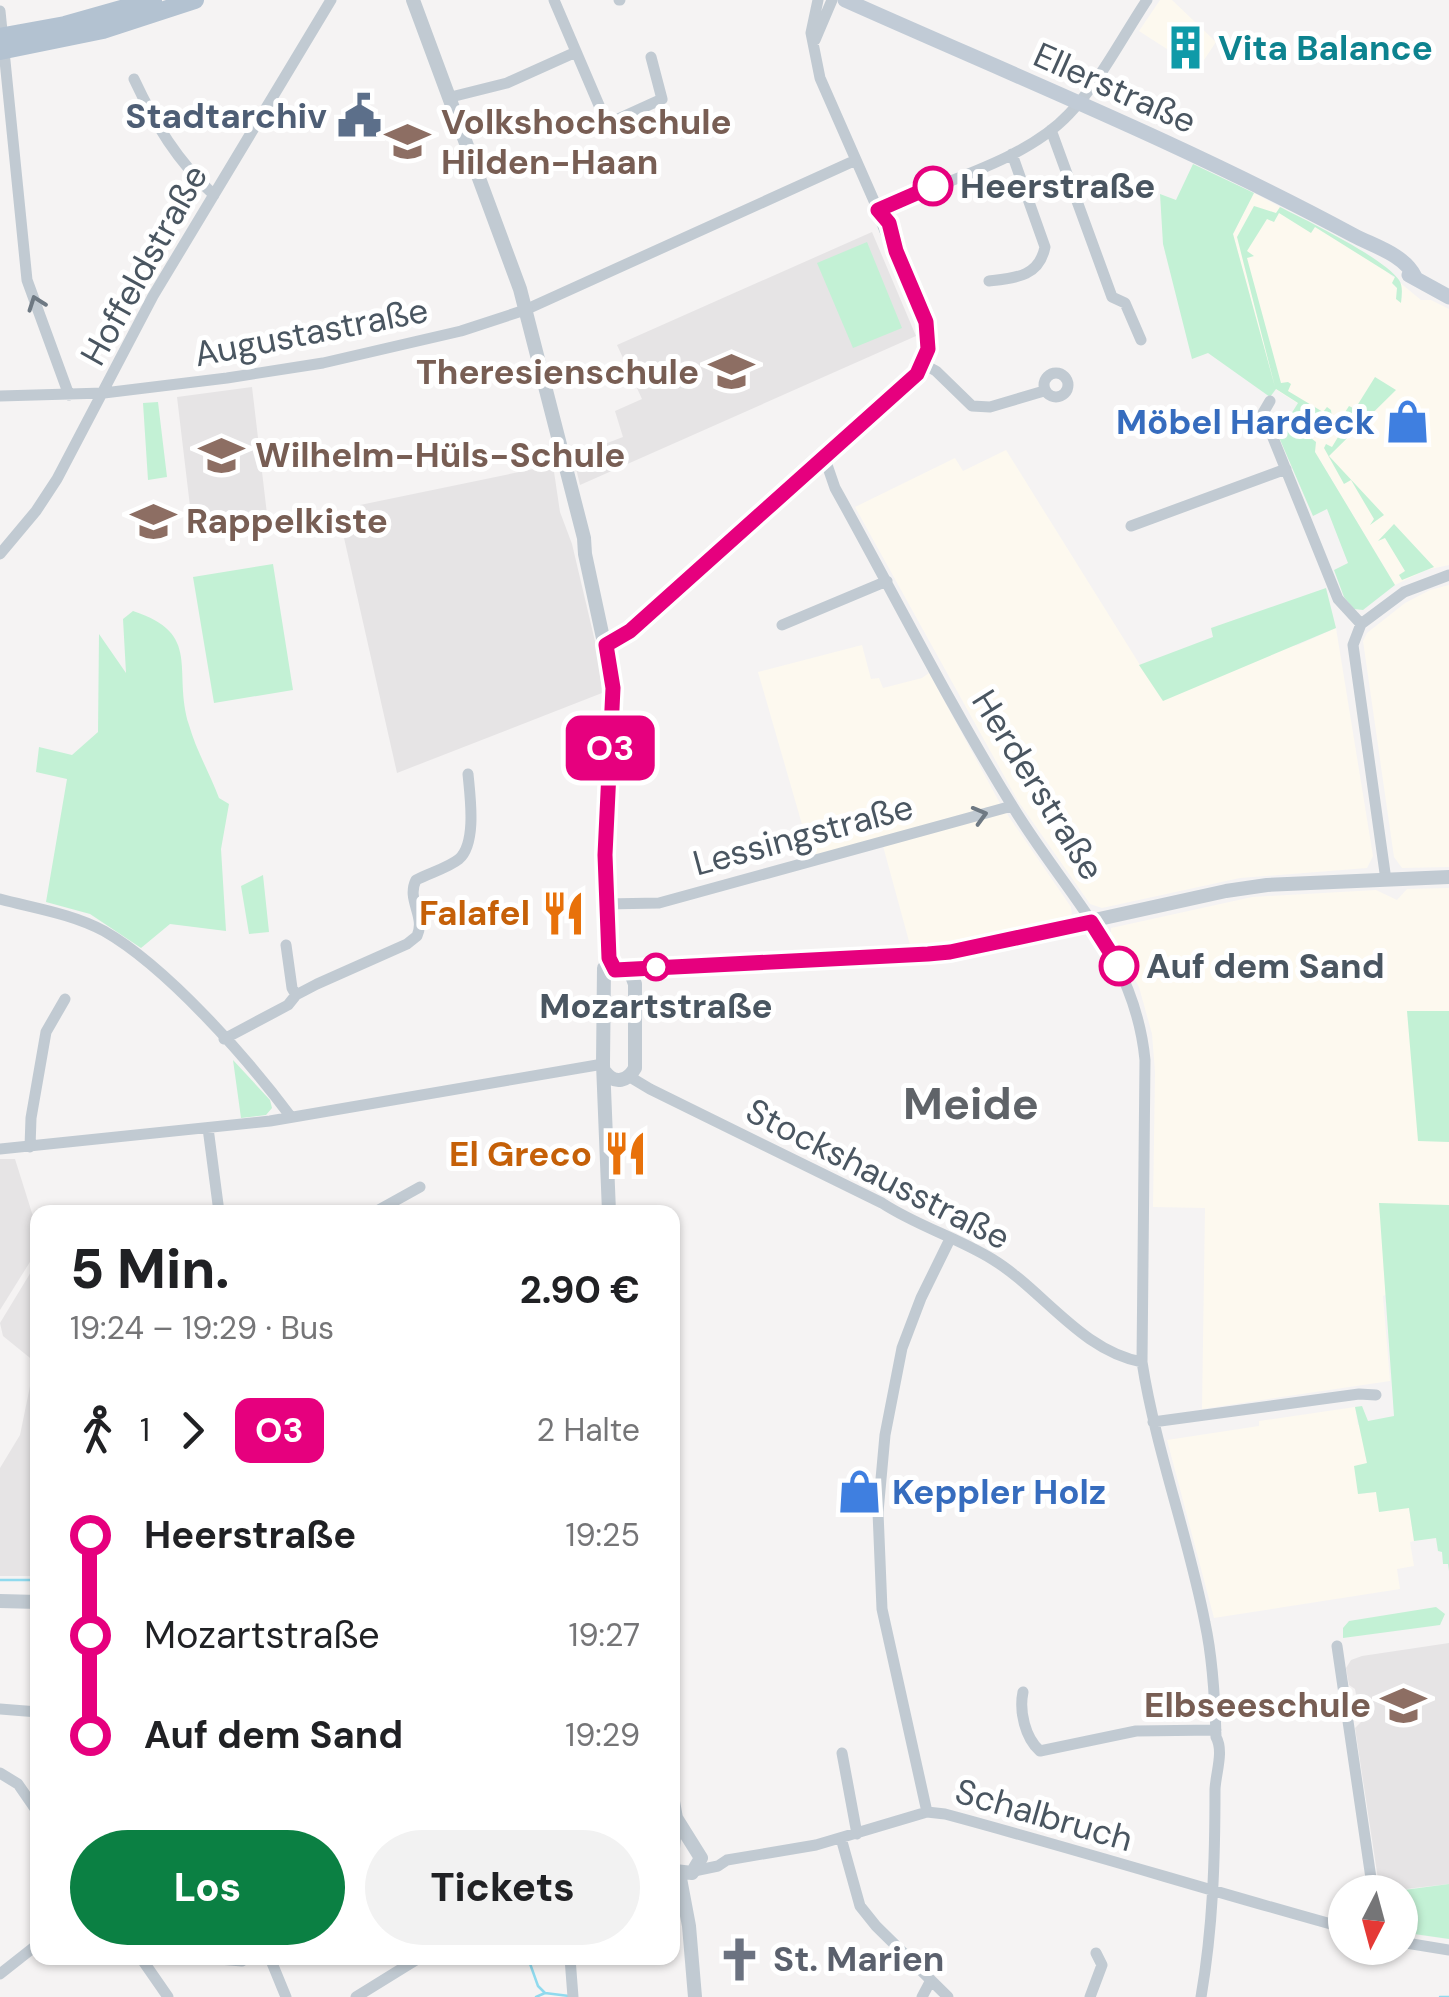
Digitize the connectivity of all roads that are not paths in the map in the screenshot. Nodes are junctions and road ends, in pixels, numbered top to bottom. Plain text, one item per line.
1 (153, 0) edge
2 (195, 0) edge
3 (331, 0) edge
4 (414, 0) edge
5 (554, 0) edge
6 (818, 0) edge
7 (832, 0) edge
8 (845, 0) edge
9 (1147, 0) edge
10 (0, 10) edge
11 (2, 44) edge
12 (814, 44) junction
13 (576, 52) junction
14 (652, 57) dead end
15 (134, 80) dead end
16 (451, 97) junction
17 (1080, 102) junction
18 (1051, 130) junction
19 (1012, 154) junction
20 (856, 160) junction
21 (214, 195) junction
22 (878, 210) junction
23 (990, 281) dead end
24 (1449, 297) edge
25 (526, 310) junction
26 (1141, 340) dead end
27 (923, 364) junction
28 (1044, 391) dead end
29 (104, 394) junction
30 (69, 395) junction
31 (0, 396) edge
32 (1270, 402) dead end
33 (820, 463) junction
34 (1286, 469) junction
35 (1131, 526) dead end
36 (0, 554) edge
37 (1449, 575) edge
38 (887, 582) junction
39 (1361, 624) junction
40 (782, 626) dead end
41 (606, 645) junction
42 (468, 774) dead end
43 (1012, 806) junction
44 (1449, 877) edge
45 (1386, 880) junction
46 (0, 899) edge
47 (606, 909) junction
48 (1091, 922) junction
49 (286, 945) dead end
50 (679, 967) junction
51 (615, 971) junction
52 (634, 984) junction
53 (296, 995) junction
54 (64, 999) dead end
55 (224, 1039) junction
56 (604, 1068) junction
57 (625, 1078) junction
58 (607, 1115) junction
59 (291, 1118) junction
60 (208, 1128) junction
61 (30, 1147) junction
62 (0, 1149) edge
63 (420, 1187) dead end
64 (218, 1205) edge
65 (388, 1205) edge
66 (610, 1205) edge
67 (950, 1239) junction
68 (1142, 1362) junction
69 (1376, 1395) dead end
70 (1153, 1422) junction
71 (0, 1601) edge
72 (30, 1602) edge
73 (1336, 1646) dead end
74 (1023, 1692) dead end
75 (0, 1710) edge
76 (30, 1712) edge
77 (1216, 1734) junction
78 (842, 1753) dead end
79 (0, 1773) edge
80 (30, 1801) edge
81 (927, 1812) junction
82 (680, 1825) edge
83 (857, 1834) junction
84 (841, 1838) junction
85 (680, 1848) edge
86 (694, 1849) junction
87 (728, 1860) junction
88 (684, 1871) edge
89 (1370, 1875) edge
90 (1214, 1890) junction
91 (1328, 1923) edge
92 (1418, 1945) edge
93 (30, 1950) edge
94 (1449, 1950) edge
95 (1096, 1953) dead end
96 (146, 1965) edge
97 (273, 1965) edge
98 (408, 1965) edge
99 (571, 1965) edge
100 (0, 1974) edge
101 (931, 1980) junction
102 (573, 1994) edge
103 (168, 1997) edge
104 (286, 1997) edge
105 (356, 1997) edge
106 (695, 1997) edge
107 (922, 1997) edge
108 (948, 1997) edge
109 (1090, 1997) edge
110 (1202, 1997) edge

1 - 11 main road
2 - 11 main road
3 - 21 street, Hoffeldstraße
4 - 16 street
5 - 13 street
6 - 12 street
7 - 12 street
8 - 17 main road, Ellerstraße
9 - 17 street
10 - 11 street
30 -> 11 street
12 - 20 street
13 - 14 street
13 - 16 street
15 - 21 street
16 - 25 street
17 - 18 street
17 - 24 main road, Ellerstraße
18 - 19 street
18 - 26 street
19 - 22 street
19 - 23 street
20 - 22 street
20 - 25 street, Augustastraße
21 - 29 street, Hoffeldstraße
22 - 27 street
25 - 29 street, Augustastraße
25 - 41 street
27 - 28 street
27 - 33 street
29 - 30 street, Augustastraße
29 - 36 street, Hoffeldstraße
30 - 31 street, Augustastraße
32 - 34 street
33 - 38 street, Herderstraße
33 - 41 street
34 - 35 street
34 - 39 street
37 - 39 street
38 - 40 street
38 - 43 street, Herderstraße
39 - 45 street
41 - 47 street
42 - 53 street
47 -> 43 street, Lessingstraße
43 - 48 street, Herderstraße
44 - 45 street
45 - 48 street
46 - 55 street
47 - 51 street
48 - 50 street
48 - 68 street, Herderstraße
49 - 53 street
50 - 51 street
50 - 52 street
51 - 52 street
51 - 56 street
52 - 57 street
53 - 55 street
54 - 61 street
55 - 59 street
56 - 57 street
56 - 58 street
56 - 59 street
57 - 58 street
57 - 67 street, Stockshausstraße
58 - 66 street
59 - 60 street
60 - 61 street
60 - 64 street
61 - 62 street
63 - 65 street
67 - 68 street, Stockshausstraße
67 - 81 street
68 - 70 street, Herderstraße
69 - 70 street
70 - 77 street, Herderstraße
71 - 72 street
73 - 89 street
74 - 77 street
75 - 76 street
77 - 90 street, Herderstraße
78 - 83 street
79 - 80 street
81 - 83 street, Schalbruch
81 - 90 street, Schalbruch
82 - 86 street
83 - 84 street, Schalbruch
84 - 87 street, Schalbruch
84 - 101 street
85 - 86 street
86 - 87 street, Schalbruch
86 - 88 street
87 - 88 street, Schalbruch
88 - 106 street
90 - 91 street, Schalbruch
90 - 110 street, Herderstraße
92 - 94 street
93 - 100 street
95 - 109 street
96 - 103 street
97 - 104 street
98 - 105 street
99 - 102 street
101 - 107 street
101 - 108 street

